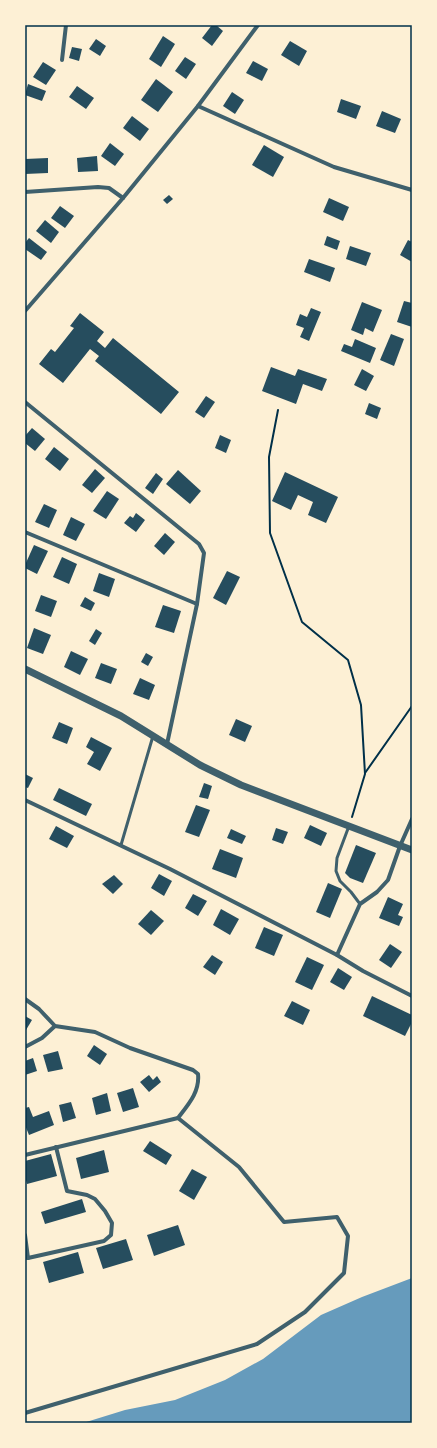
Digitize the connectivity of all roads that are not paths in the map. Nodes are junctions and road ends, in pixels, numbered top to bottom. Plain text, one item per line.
1 (66, 25) edge
2 (258, 25) edge
3 (62, 60) dead end
4 (198, 106) junction
5 (412, 190) edge
6 (25, 192) edge
7 (123, 198) junction
8 (25, 311) edge
9 (25, 402) edge
10 (25, 532) edge
11 (197, 604) junction
12 (25, 669) edge
13 (153, 736) junction
14 (167, 744) junction
15 (25, 800) edge
16 (412, 819) edge
17 (349, 826) junction
18 (121, 845) junction
19 (400, 846) junction
20 (412, 850) edge
21 (360, 904) junction
22 (337, 955) junction
23 (412, 996) edge
24 (25, 999) edge
25 (55, 1026) junction
26 (25, 1047) edge
27 (178, 1118) junction
28 (56, 1147) junction
29 (25, 1154) edge
30 (25, 1234) edge
31 (27, 1257) edge
32 (25, 1413) edge

1 - 3 street
2 - 4 street
4 - 5 street
4 - 7 street
6 - 7 street
7 - 8 street
9 - 11 street
10 - 11 street
11 - 14 street
12 - 13 street
13 - 14 street
13 - 18 lane
14 - 17 street
15 - 18 street
16 - 19 street
17 - 19 street
17 - 21 lane
18 - 22 street
19 - 20 street
19 - 21 street
21 - 22 street
22 - 23 street
24 - 25 street
25 - 26 street
25 - 27 street
27 - 28 street
27 - 32 street
28 - 29 street
28 - 31 street
30 - 31 street

